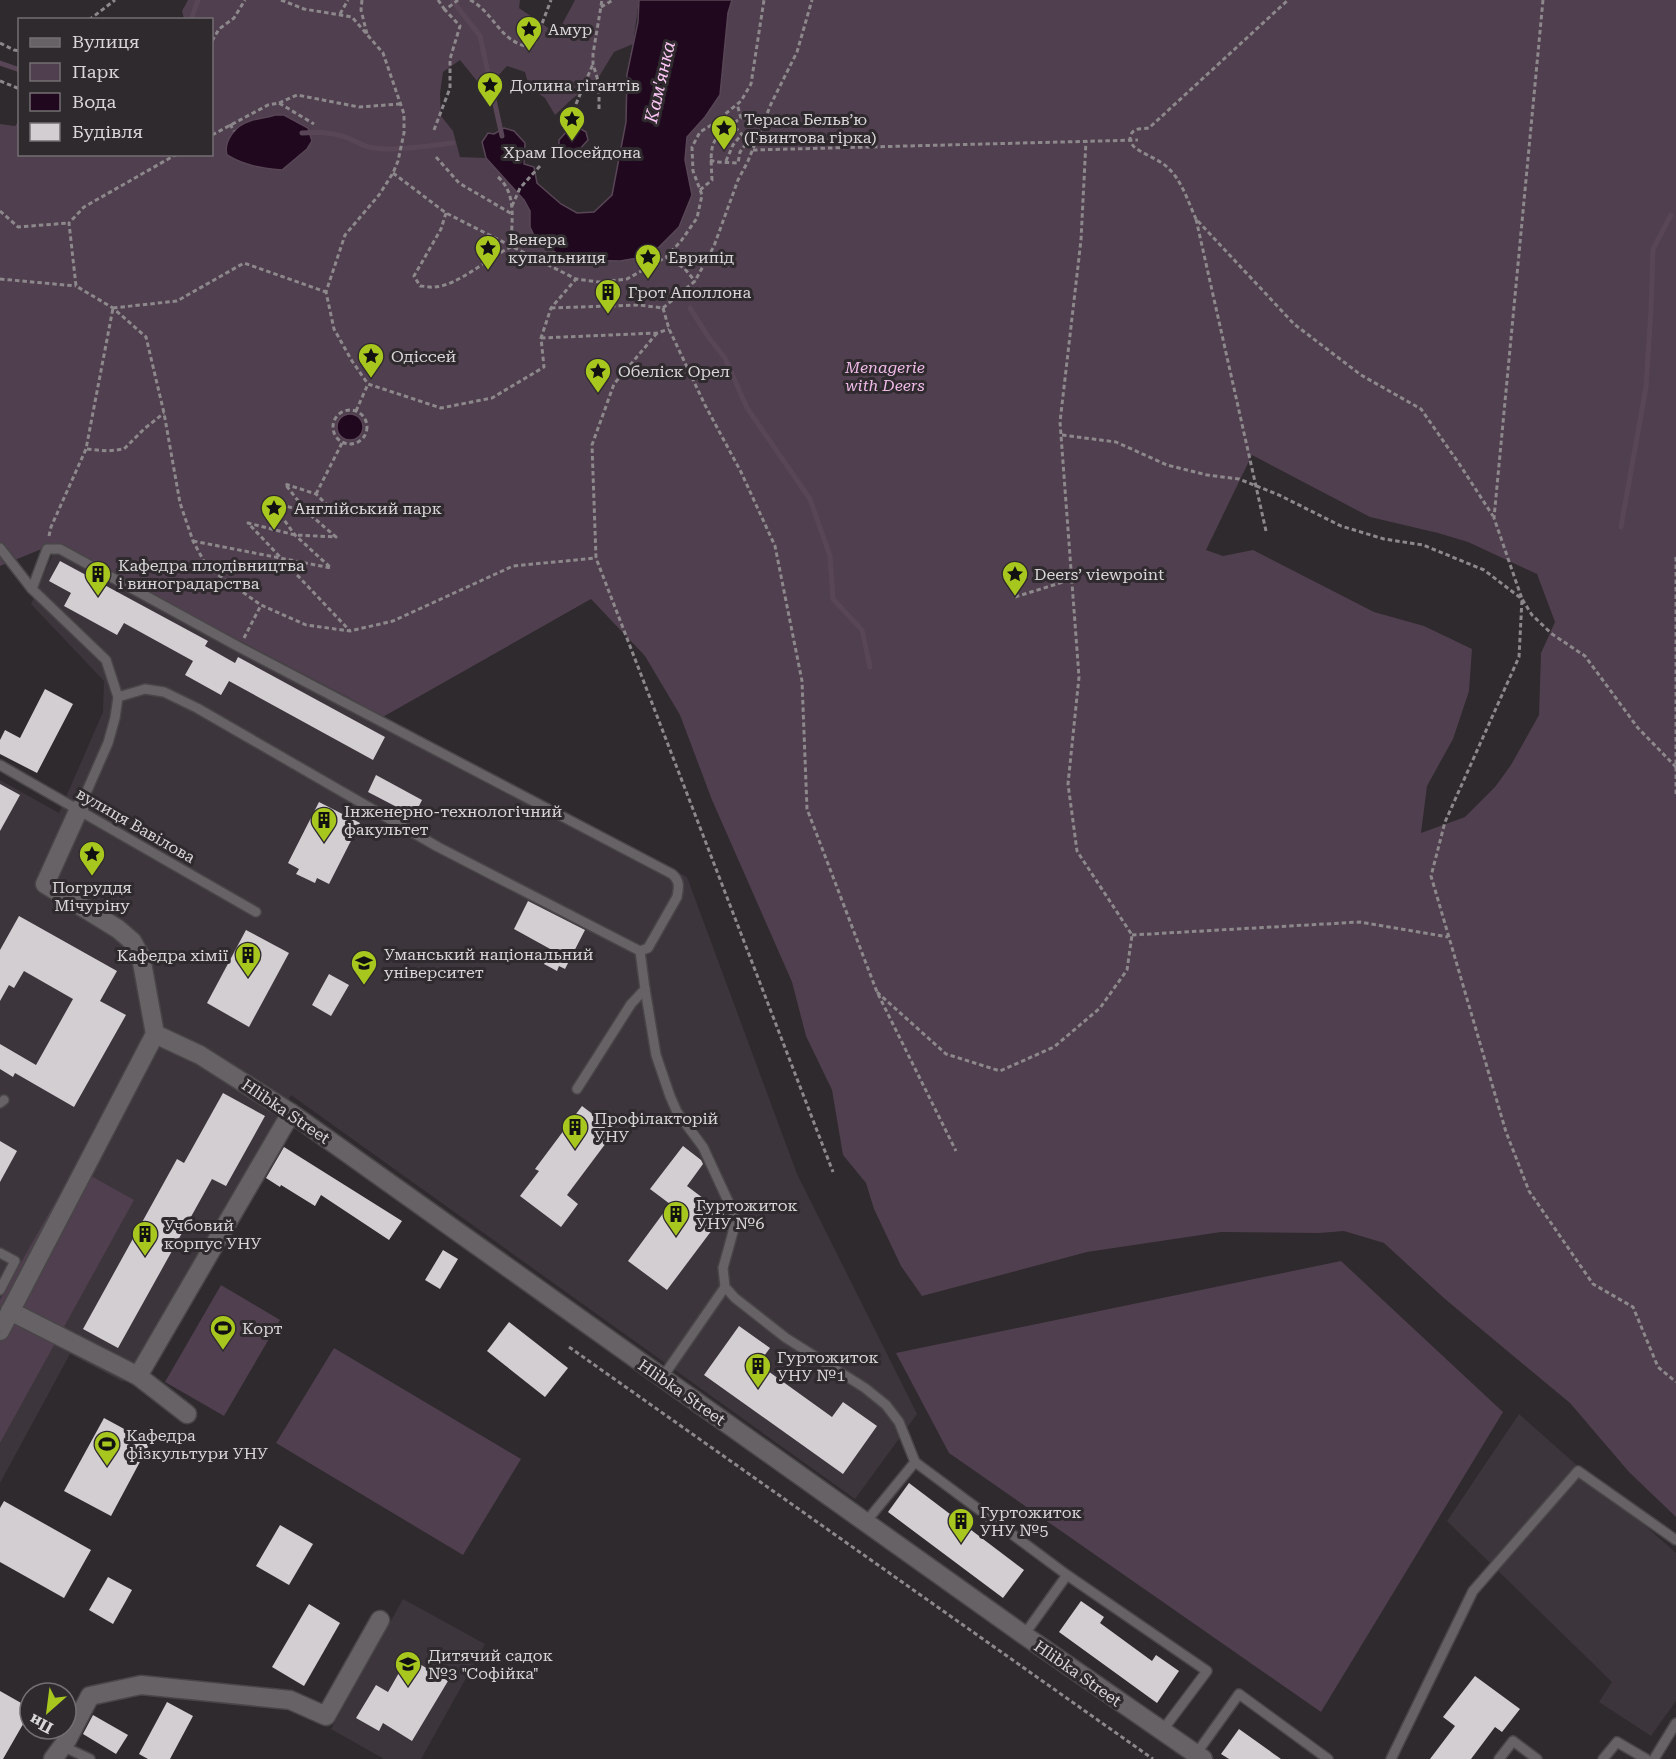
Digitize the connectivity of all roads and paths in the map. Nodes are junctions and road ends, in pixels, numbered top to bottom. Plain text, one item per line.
1 (115, 0) edge
2 (244, 0) edge
3 (281, 0) edge
4 (348, 0) edge
5 (362, 0) edge
6 (438, 0) edge
7 (458, 0) edge
8 (472, 0) edge
9 (551, 0) edge
10 (602, 0) edge
11 (613, 0) edge
12 (764, 0) edge
13 (812, 0) edge
14 (1288, 0) edge
15 (1543, 0) edge
16 (447, 8) junction
17 (601, 8) junction
18 (340, 15) junction
19 (92, 18) edge
20 (367, 34) junction
21 (213, 39) edge
22 (0, 43) edge
23 (18, 51) edge
24 (593, 64) junction
25 (0, 81) edge
26 (18, 87) edge
27 (279, 104) junction
28 (400, 104) junction
29 (576, 104) dead end
30 (737, 104) junction
31 (599, 109) dead end
32 (230, 124) junction
33 (314, 124) dead end
34 (732, 124) junction
35 (434, 130) dead end
36 (234, 131) dead end
37 (213, 134) edge
38 (741, 135) junction
39 (1130, 140) junction
40 (1138, 140) dead end
41 (1086, 141) junction
42 (747, 143) junction
43 (754, 148) junction
44 (173, 156) edge
45 (436, 157) dead end
46 (738, 160) junction
47 (748, 160) junction
48 (726, 161) junction
49 (710, 162) junction
50 (540, 166) dead end
51 (393, 173) junction
52 (498, 177) dead end
53 (700, 190) junction
54 (512, 206) junction
55 (0, 211) edge
56 (446, 213) junction
57 (512, 214) junction
58 (1196, 219) junction
59 (69, 223) junction
60 (511, 247) junction
61 (666, 256) junction
62 (0, 279) edge
63 (576, 279) junction
64 (694, 281) junction
65 (76, 286) junction
66 (326, 292) junction
67 (609, 306) junction
68 (112, 308) junction
69 (551, 308) junction
70 (663, 308) junction
71 (608, 313) dead end
72 (669, 329) junction
73 (657, 333) junction
74 (541, 338) junction
75 (368, 384) junction
76 (356, 411) junction
77 (164, 413) junction
78 (1062, 435) junction
79 (342, 442) junction
80 (86, 449) junction
81 (1256, 485) junction
82 (316, 494) junction
83 (308, 512) junction
84 (1494, 518) junction
85 (1266, 531) dead end
86 (295, 535) junction
87 (193, 541) junction
88 (0, 548) edge
89 (46, 549) junction
90 (279, 557) junction
91 (1676, 557) edge
92 (596, 558) junction
93 (1073, 579) junction
94 (32, 589) junction
95 (1015, 597) dead end
96 (1522, 599) junction
97 (261, 605) junction
98 (350, 631) junction
99 (239, 647) junction
100 (118, 697) junction
101 (0, 765) edge
102 (1676, 766) edge
103 (1676, 796) edge
104 (80, 809) junction
105 (256, 912) dead end
106 (1132, 935) junction
107 (1448, 937) junction
108 (639, 951) junction
109 (645, 989) junction
110 (877, 992) junction
111 (155, 1034) junction
112 (577, 1089) dead end
113 (291, 1113) junction
114 (956, 1151) dead end
115 (833, 1172) dead end
116 (0, 1253) edge
117 (725, 1287) junction
118 (0, 1290) edge
119 (5, 1309) edge
120 (0, 1331) edge
121 (569, 1347) dead end
122 (138, 1376) junction
123 (662, 1378) junction
124 (1676, 1382) edge
125 (187, 1414) dead end
126 (915, 1462) junction
127 (865, 1522) junction
128 (1676, 1540) edge
129 (1067, 1575) junction
130 (380, 1620) dead end
131 (1024, 1635) junction
132 (1676, 1723) edge
133 (1162, 1731) junction
134 (58, 1753) edge
135 (1199, 1756) edge
136 (90, 1759) edge
137 (1153, 1759) edge
138 (1328, 1759) edge
139 (1391, 1759) edge
140 (1499, 1759) edge
141 (1537, 1759) edge
142 (1603, 1759) edge
143 (1646, 1759) edge
144 (1654, 1759) edge

1 - 19 path
2 - 21 path
3 - 18 path
4 - 18 path
5 - 20 path
6 - 16 path
7 - 16 path
8 - 9 path
10 - 17 path
11 - 17 path
12 - 30 path
13 - 43 path
14 - 39 path
15 - 84 path
16 - 35 path
17 - 24 path
18 - 20 path
20 - 28 path
22 - 23 path
24 - 29 path
24 - 31 path
25 - 26 path
27 - 28 path
27 - 32 path
27 - 33 path
28 - 51 path
30 - 34 path
30 - 53 path
32 - 36 path
32 - 37 path
34 - 38 path
34 - 49 path
38 - 42 path
38 - 48 path
39 - 40 path
39 - 41 path
39 - 58 path
41 - 43 path
41 - 78 path
42 - 43 path
42 - 46 path
43 - 47 path
44 - 59 path
45 - 57 path
46 - 47 path
46 - 48 path
47 - 64 path
48 - 49 path
49 - 53 path
50 - 54 path
51 - 56 path
51 - 66 path
52 - 54 path
53 - 61 path
54 - 57 path
55 - 59 path
56 - 60 path
56 - 60 path
57 - 60 path
58 - 81 path
58 - 84 path
59 - 65 path
60 - 63 path
61 - 63 path
61 - 64 path
62 - 65 path
63 - 69 path
64 - 70 path
65 - 68 path
66 - 68 path
66 - 75 path
67 - 69 path
67 - 70 path
67 - 71 path
68 - 77 path
68 - 80 path
69 - 74 path
70 - 72 path
72 - 73 path
72 - 110 path
73 - 74 path
73 - 92 path
74 - 75 path
75 - 76 path
76 - 79 path
76 - 79 path
77 - 80 path
77 - 87 path
78 - 81 path
78 - 93 path
79 - 82 path
80 - 89 path
81 - 85 path
81 - 96 path
82 - 83 path
82 - 83 path
83 - 86 path
83 - 86 path
84 - 96 path
86 - 90 path
86 - 90 path
87 - 90 path
87 - 97 path
88 - 94 lane
89 - 94 lane
89 - 99 lane
90 - 98 path
91 - 102 path
92 - 98 path
92 - 115 path
93 - 95 path
93 - 106 path
94 - 100 lane
96 - 102 path
96 - 107 path
97 - 98 path
97 - 99 path
99 - 108 lane
100 - 104 lane
100 - 108 lane
101 - 104 lane, вулиця Вавілова
102 - 103 path
104 - 105 lane, вулиця Вавілова
104 - 111 street
106 - 107 path
106 - 110 path
107 - 124 path
108 - 109 lane
109 - 112 lane
109 - 117 lane
110 - 114 path
111 - 113 street, Hlibka Street
111 - 119 street
113 - 122 street
113 - 123 street, Hlibka Street
116 - 118 lane
117 - 123 lane
117 - 126 lane
119 - 120 street
119 - 122 street
121 - 137 path
122 - 125 street
123 - 127 street, Hlibka Street
126 - 127 lane
126 - 129 lane
127 - 131 street, Hlibka Street
128 - 139 lane
129 - 131 lane
129 - 133 lane
130 - 134 street
131 - 133 street, Hlibka Street
132 - 144 lane
133 - 135 street, Hlibka Street
134 - 136 lane
135 - 138 lane
140 - 141 lane
142 - 143 lane

